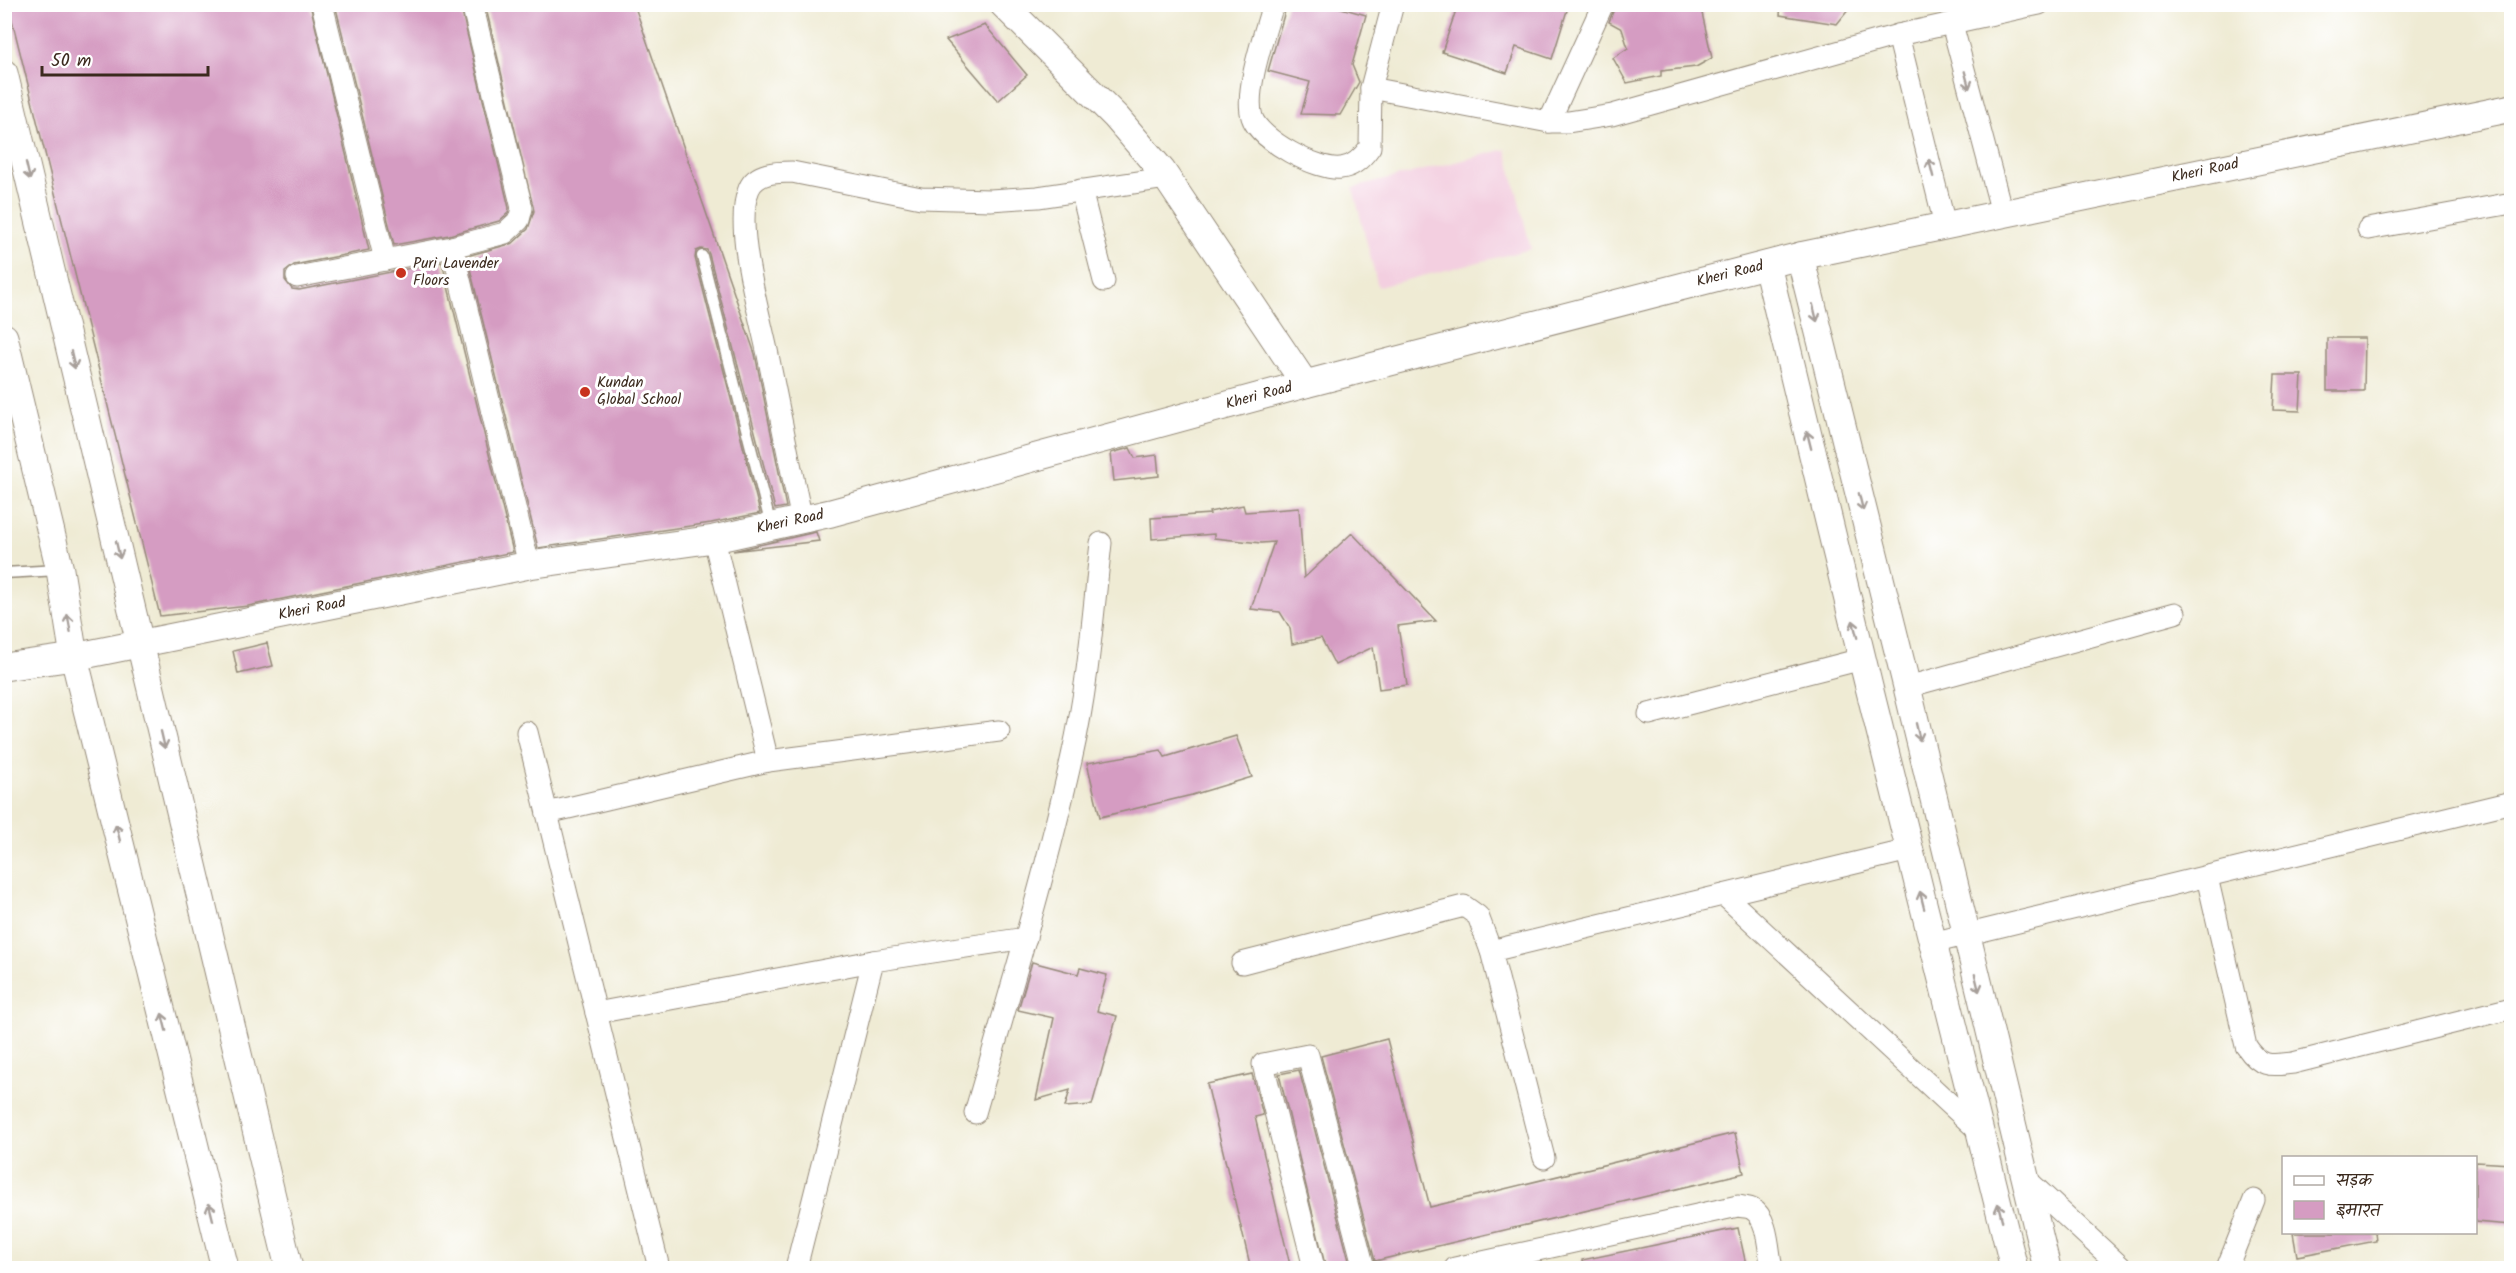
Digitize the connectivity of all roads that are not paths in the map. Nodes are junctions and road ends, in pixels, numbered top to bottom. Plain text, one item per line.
1 (322, 4) edge
2 (472, 4) edge
3 (1003, 4) edge
4 (1273, 4) edge
5 (1393, 4) edge
6 (1603, 4) edge
7 (2039, 4) edge
8 (1952, 24) junction
9 (1898, 35) junction
10 (4, 73) edge
11 (1371, 88) junction
12 (2511, 108) edge
13 (1549, 122) junction
14 (1167, 178) junction
15 (1082, 190) junction
16 (2511, 203) edge
17 (2002, 213) junction
18 (1945, 225) junction
19 (2368, 229) dead end
20 (452, 247) junction
21 (702, 256) dead end
22 (1800, 256) junction
23 (385, 260) junction
24 (1767, 266) junction
25 (297, 276) dead end
26 (1104, 281) dead end
27 (4, 337) edge
28 (1305, 384) junction
29 (802, 520) junction
30 (771, 526) junction
31 (714, 539) junction
32 (1101, 543) dead end
33 (529, 566) junction
34 (60, 570) junction
35 (4, 573) edge
36 (2175, 613) dead end
37 (139, 643) junction
38 (74, 657) junction
39 (1862, 659) junction
40 (4, 667) edge
41 (1907, 687) junction
42 (1649, 714) dead end
43 (999, 730) dead end
44 (527, 732) dead end
45 (768, 761) junction
46 (2511, 802) edge
47 (547, 813) junction
48 (1909, 850) junction
49 (2206, 877) junction
50 (1724, 895) junction
51 (1966, 936) junction
52 (1026, 938) junction
53 (1932, 943) junction
54 (1491, 951) junction
55 (873, 961) junction
56 (1242, 963) dead end
57 (2511, 1008) edge
58 (596, 1013) junction
59 (975, 1113) dead end
60 (1980, 1132) junction
61 (1544, 1158) dead end
62 (2026, 1179) junction
63 (2254, 1200) dead end
64 (225, 1269) edge
65 (289, 1269) edge
66 (659, 1269) edge
67 (796, 1269) edge
68 (1314, 1269) edge
69 (1364, 1269) edge
70 (1455, 1269) edge
71 (1772, 1269) edge
72 (2013, 1269) edge
73 (2047, 1269) edge
74 (2122, 1269) edge
75 (2228, 1269) edge

1 - 23 street
2 - 20 street
3 - 14 street
4 - 11 street
5 - 11 street
6 - 13 street
7 - 8 street
8 - 9 street
8 -> 17 street
9 - 13 street
18 -> 9 street
10 -> 37 street
11 - 13 street
12 - 17 street, Kheri Road
14 - 15 street
14 - 28 street
15 - 26 street
15 - 29 street
16 - 19 street
17 - 18 street, Kheri Road
18 - 22 street, Kheri Road
20 - 23 street
20 - 33 street
21 - 30 lane
22 - 24 street, Kheri Road
22 -> 41 street
23 - 25 street
24 - 28 street, Kheri Road
39 -> 24 street
27 - 34 street
28 - 29 street, Kheri Road
29 - 30 street, Kheri Road
30 - 31 street, Kheri Road
31 - 33 street, Kheri Road
31 - 45 street
32 - 52 street
33 - 37 street, Kheri Road
34 - 35 lane
38 -> 34 street
36 - 41 street
37 - 38 street, Kheri Road
37 -> 65 street
38 - 40 street, Kheri Road
64 -> 38 street
39 - 42 street
39 - 48 street
41 -> 51 street
43 - 45 street
44 - 47 street
45 - 47 street
46 - 49 street
47 - 58 street
48 - 50 street
53 -> 48 street
49 - 51 street
49 - 57 street
50 - 54 street
50 - 60 street
51 - 53 street
51 -> 62 street
52 - 55 street
52 - 59 street
53 - 60 street
54 - 56 street
54 - 61 street
55 - 58 street
55 - 67 street
58 - 66 street
72 -> 60 street
62 - 73 street
62 - 74 street
63 - 75 street
68 - 69 street
70 - 71 street

